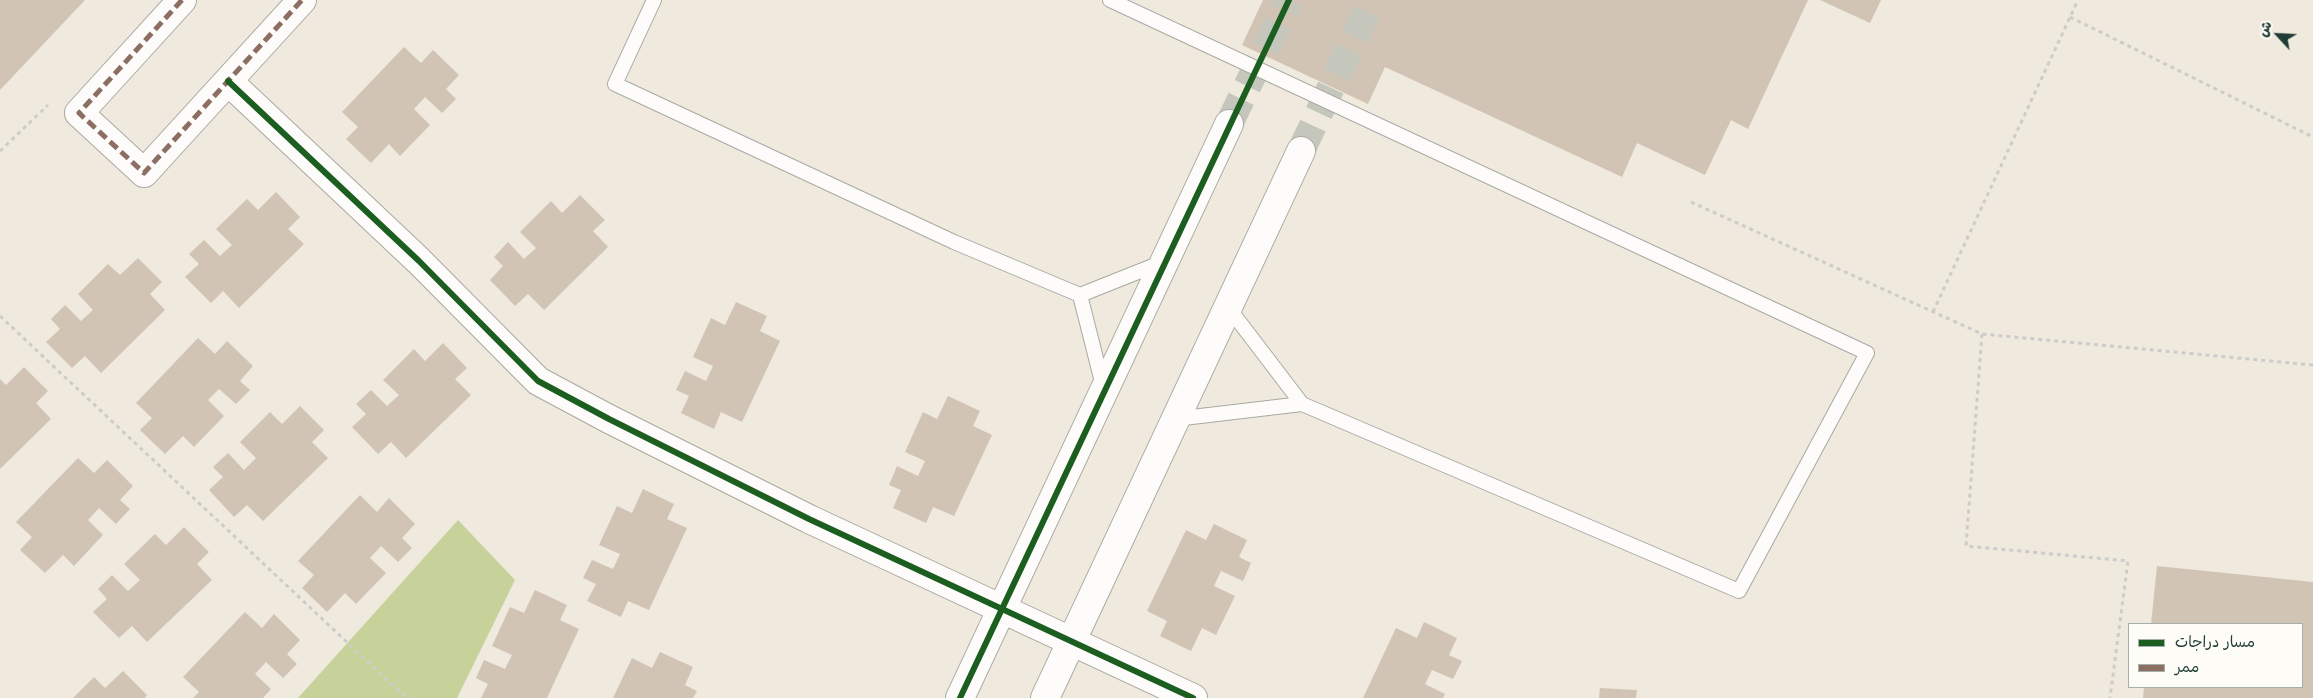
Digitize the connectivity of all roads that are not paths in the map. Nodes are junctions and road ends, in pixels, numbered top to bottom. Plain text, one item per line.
1 (182, 0) edge
2 (302, 0) edge
3 (654, 0) edge
4 (1110, 0) edge
5 (228, 81) junction
6 (1230, 124) tunnel mouth
7 (1301, 151) tunnel mouth
8 (1166, 261) junction
9 (1080, 295) junction
10 (1228, 307) junction
11 (1104, 392) junction
12 (1302, 404) junction
13 (1175, 419) junction
14 (1003, 608) junction
15 (1072, 641) junction
16 (960, 698) edge
17 (1045, 698) edge
18 (1194, 698) edge

1 - 5 street
2 - 5 street
3 - 9 lane
4 - 12 lane
5 - 14 street
6 - 8 street
7 - 10 street
8 - 9 lane
8 - 11 street
9 - 11 lane
10 - 12 lane
10 - 13 street
11 - 14 street
12 - 13 lane
13 - 15 street
14 - 15 street
14 - 16 street
15 - 17 street
15 - 18 street

